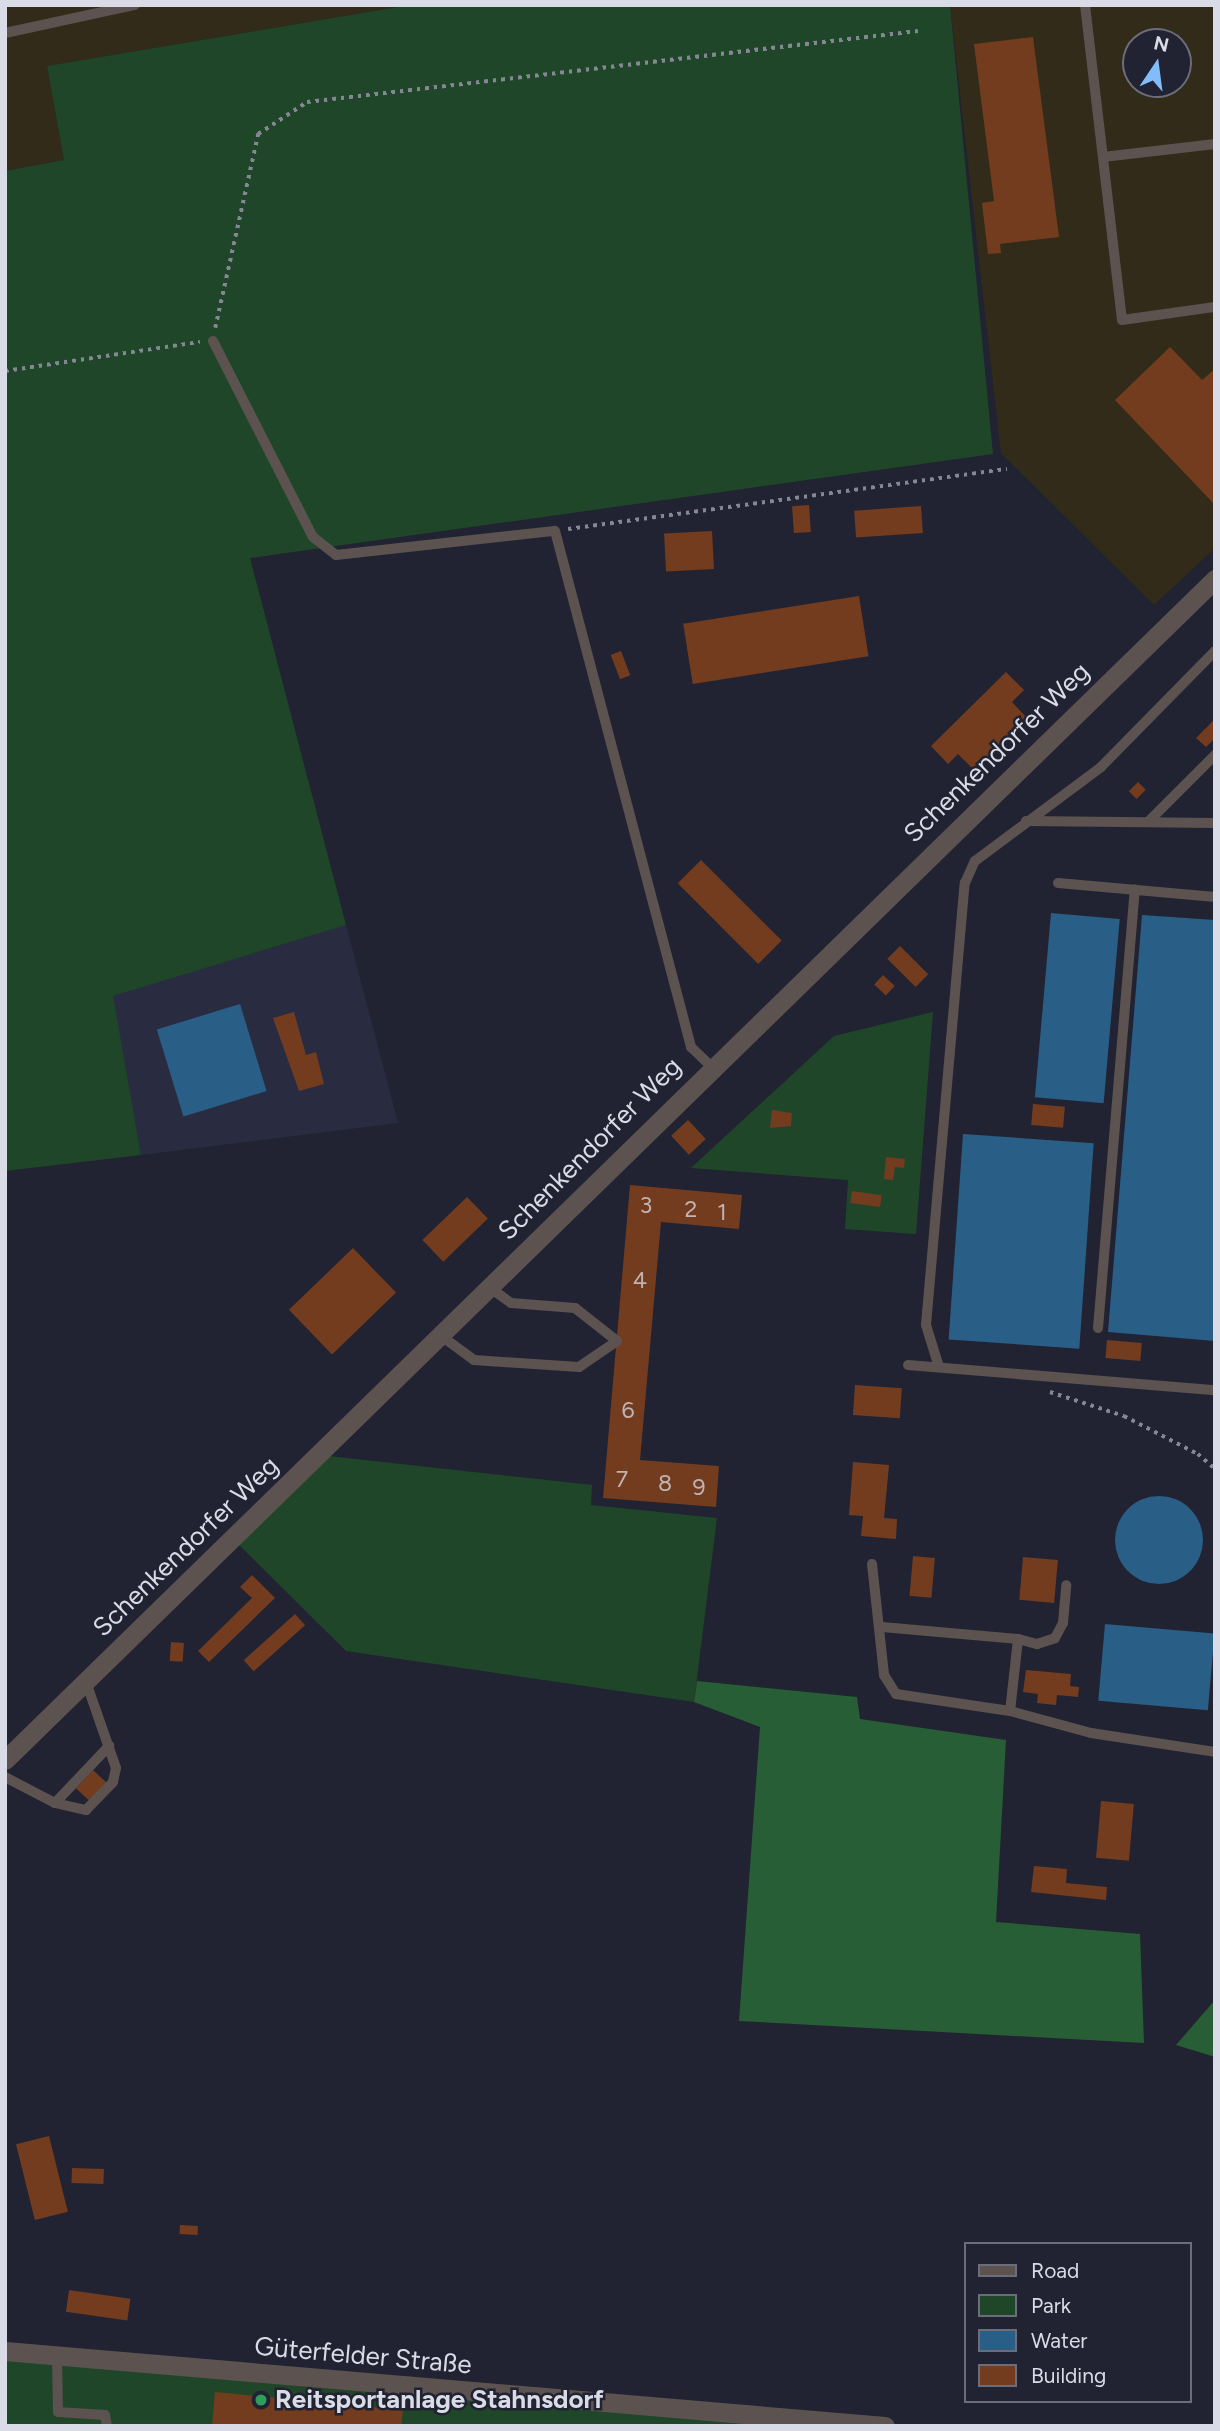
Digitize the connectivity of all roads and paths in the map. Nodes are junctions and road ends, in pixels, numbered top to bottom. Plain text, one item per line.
1 (135, 5) edge
2 (1085, 5) edge
3 (918, 30) dead end
4 (5, 33) edge
5 (1215, 144) edge
6 (1103, 157) junction
7 (1215, 307) edge
8 (213, 341) junction
9 (5, 371) edge
10 (1007, 469) dead end
11 (555, 531) junction
12 (1215, 579) edge
13 (1215, 651) edge
14 (1215, 755) edge
15 (1026, 821) junction
16 (1148, 822) junction
17 (1215, 823) edge
18 (1058, 883) dead end
19 (1135, 890) junction
20 (1215, 897) edge
21 (711, 1066) junction
22 (489, 1287) junction
23 (1098, 1328) dead end
24 (440, 1335) junction
25 (908, 1365) dead end
26 (939, 1367) junction
27 (1215, 1390) edge
28 (1046, 1391) dead end
29 (1215, 1469) edge
30 (872, 1564) dead end
31 (1066, 1585) dead end
32 (882, 1627) junction
33 (1018, 1639) junction
34 (86, 1682) junction
35 (1010, 1711) junction
36 (109, 1746) junction
37 (1215, 1752) edge
38 (5, 1760) edge
39 (5, 1777) edge
40 (55, 1803) junction
41 (5, 2351) edge
42 (57, 2356) junction
43 (107, 2426) edge
44 (885, 2426) edge

1 - 4 lane
2 - 6 lane
3 - 8 path
5 - 6 lane
6 - 7 lane
8 - 9 path
8 - 11 lane
10 - 11 path
11 - 21 lane
12 - 21 street, Schenkendorfer Weg
13 - 15 lane
14 - 16 lane
15 - 16 lane
15 - 26 lane
16 - 17 lane
18 - 19 lane
19 - 20 lane
19 - 23 lane
21 - 22 street, Schenkendorfer Weg
22 - 24 street, Schenkendorfer Weg
22 - 24 lane
24 - 34 street, Schenkendorfer Weg
25 - 26 lane
26 - 27 lane
28 - 29 path
30 - 32 lane
31 - 33 lane
32 - 33 lane
32 - 35 lane
33 - 35 lane
34 - 36 lane
34 - 38 street, Schenkendorfer Weg
35 - 37 lane
36 - 40 lane
36 - 40 lane
39 - 40 lane
41 - 42 street, Güterfelder Straße
42 - 43 lane
42 - 44 street, Güterfelder Straße

